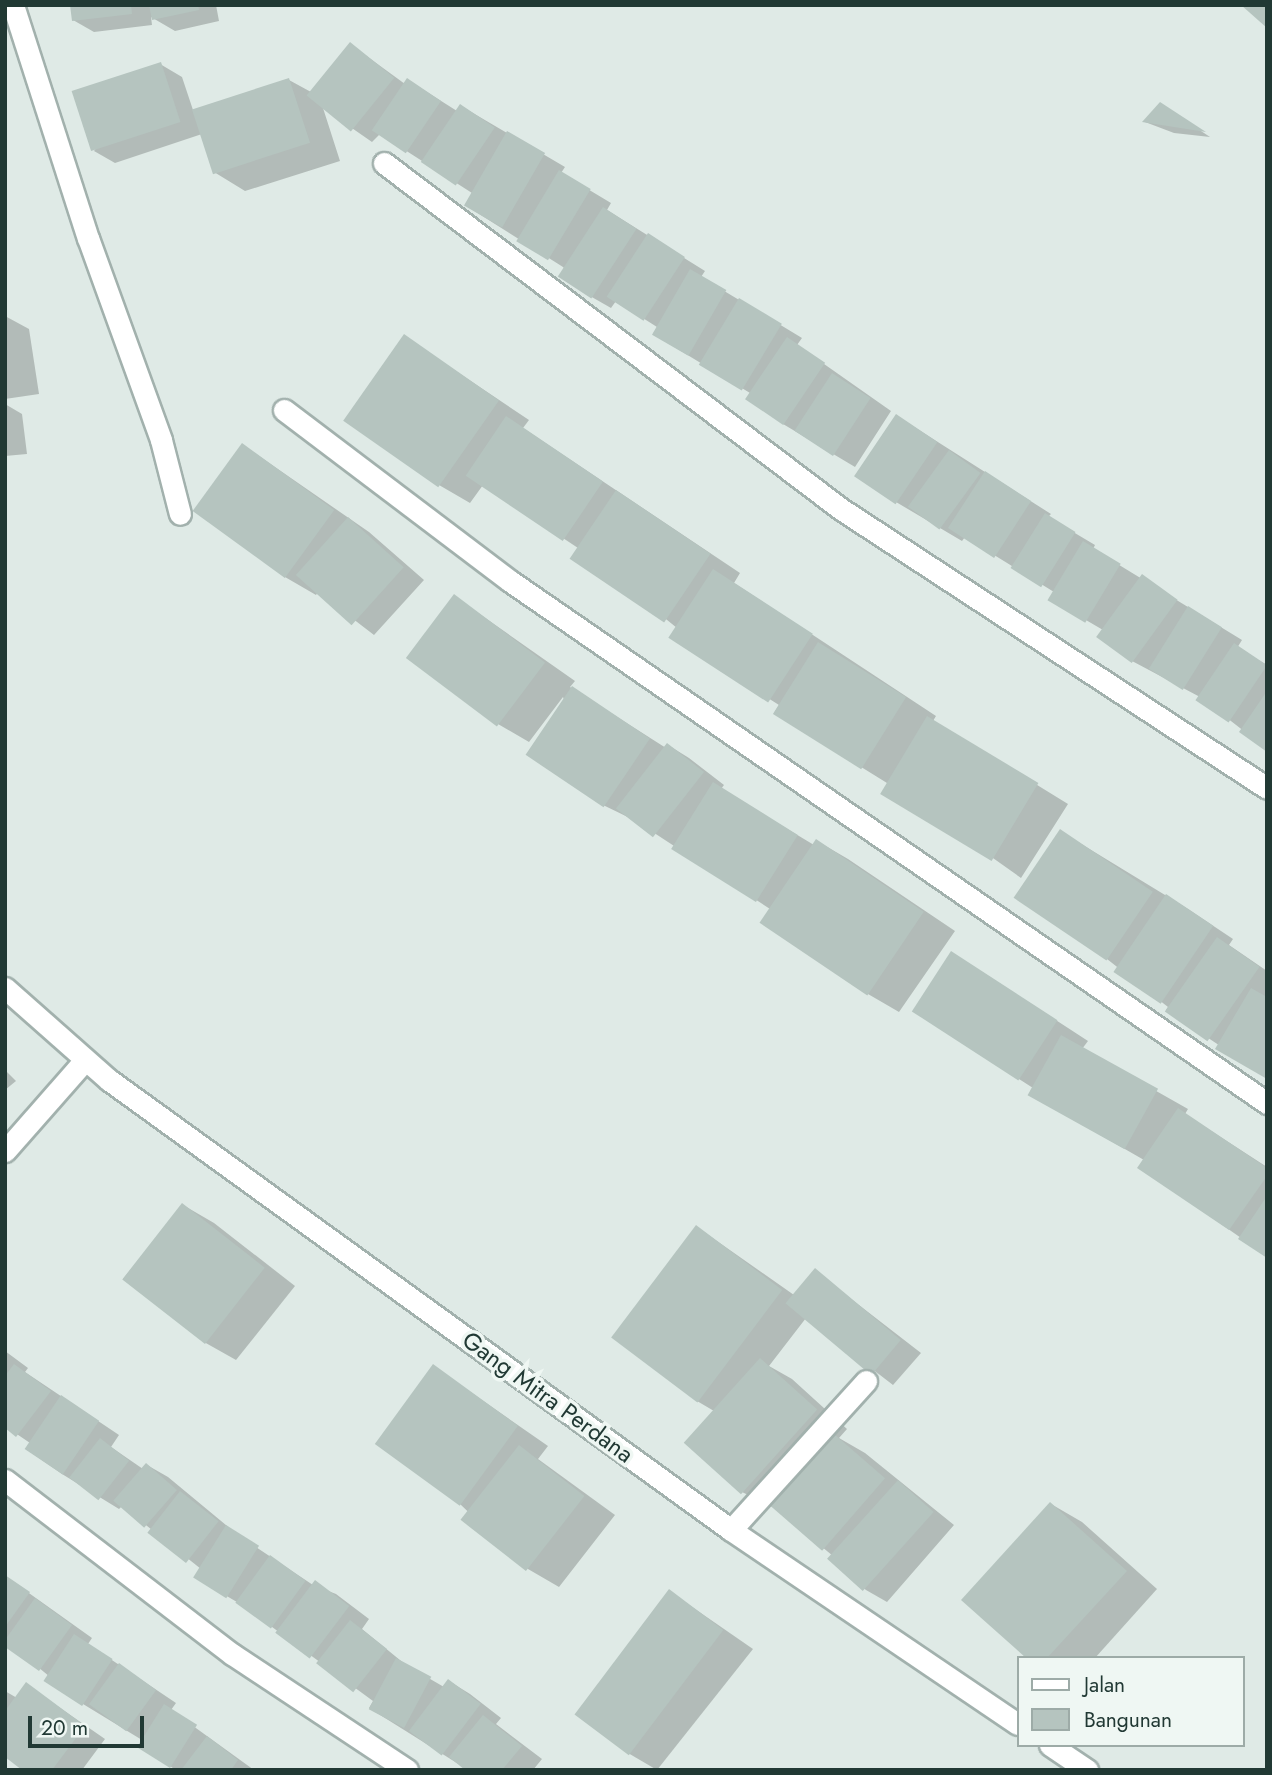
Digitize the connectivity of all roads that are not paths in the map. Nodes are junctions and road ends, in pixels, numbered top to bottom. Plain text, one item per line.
1 (13, 5) edge
2 (384, 163) dead end
3 (284, 410) dead end
4 (180, 514) dead end
5 (1267, 788) edge
6 (5, 988) edge
7 (84, 1061) junction
8 (1267, 1103) edge
9 (5, 1151) edge
10 (866, 1381) dead end
11 (5, 1480) edge
12 (731, 1530) junction
13 (1016, 1723) edge
14 (1053, 1747) edge
15 (407, 1770) edge
16 (1087, 1770) edge

1 - 4 street
2 - 5 street
3 - 8 street
6 - 7 street, Gang Mitra Perdana
7 - 9 street
7 - 12 street, Gang Mitra Perdana
10 - 12 street
11 - 15 street
12 - 13 street, Gang Mitra Perdana
14 - 16 street

